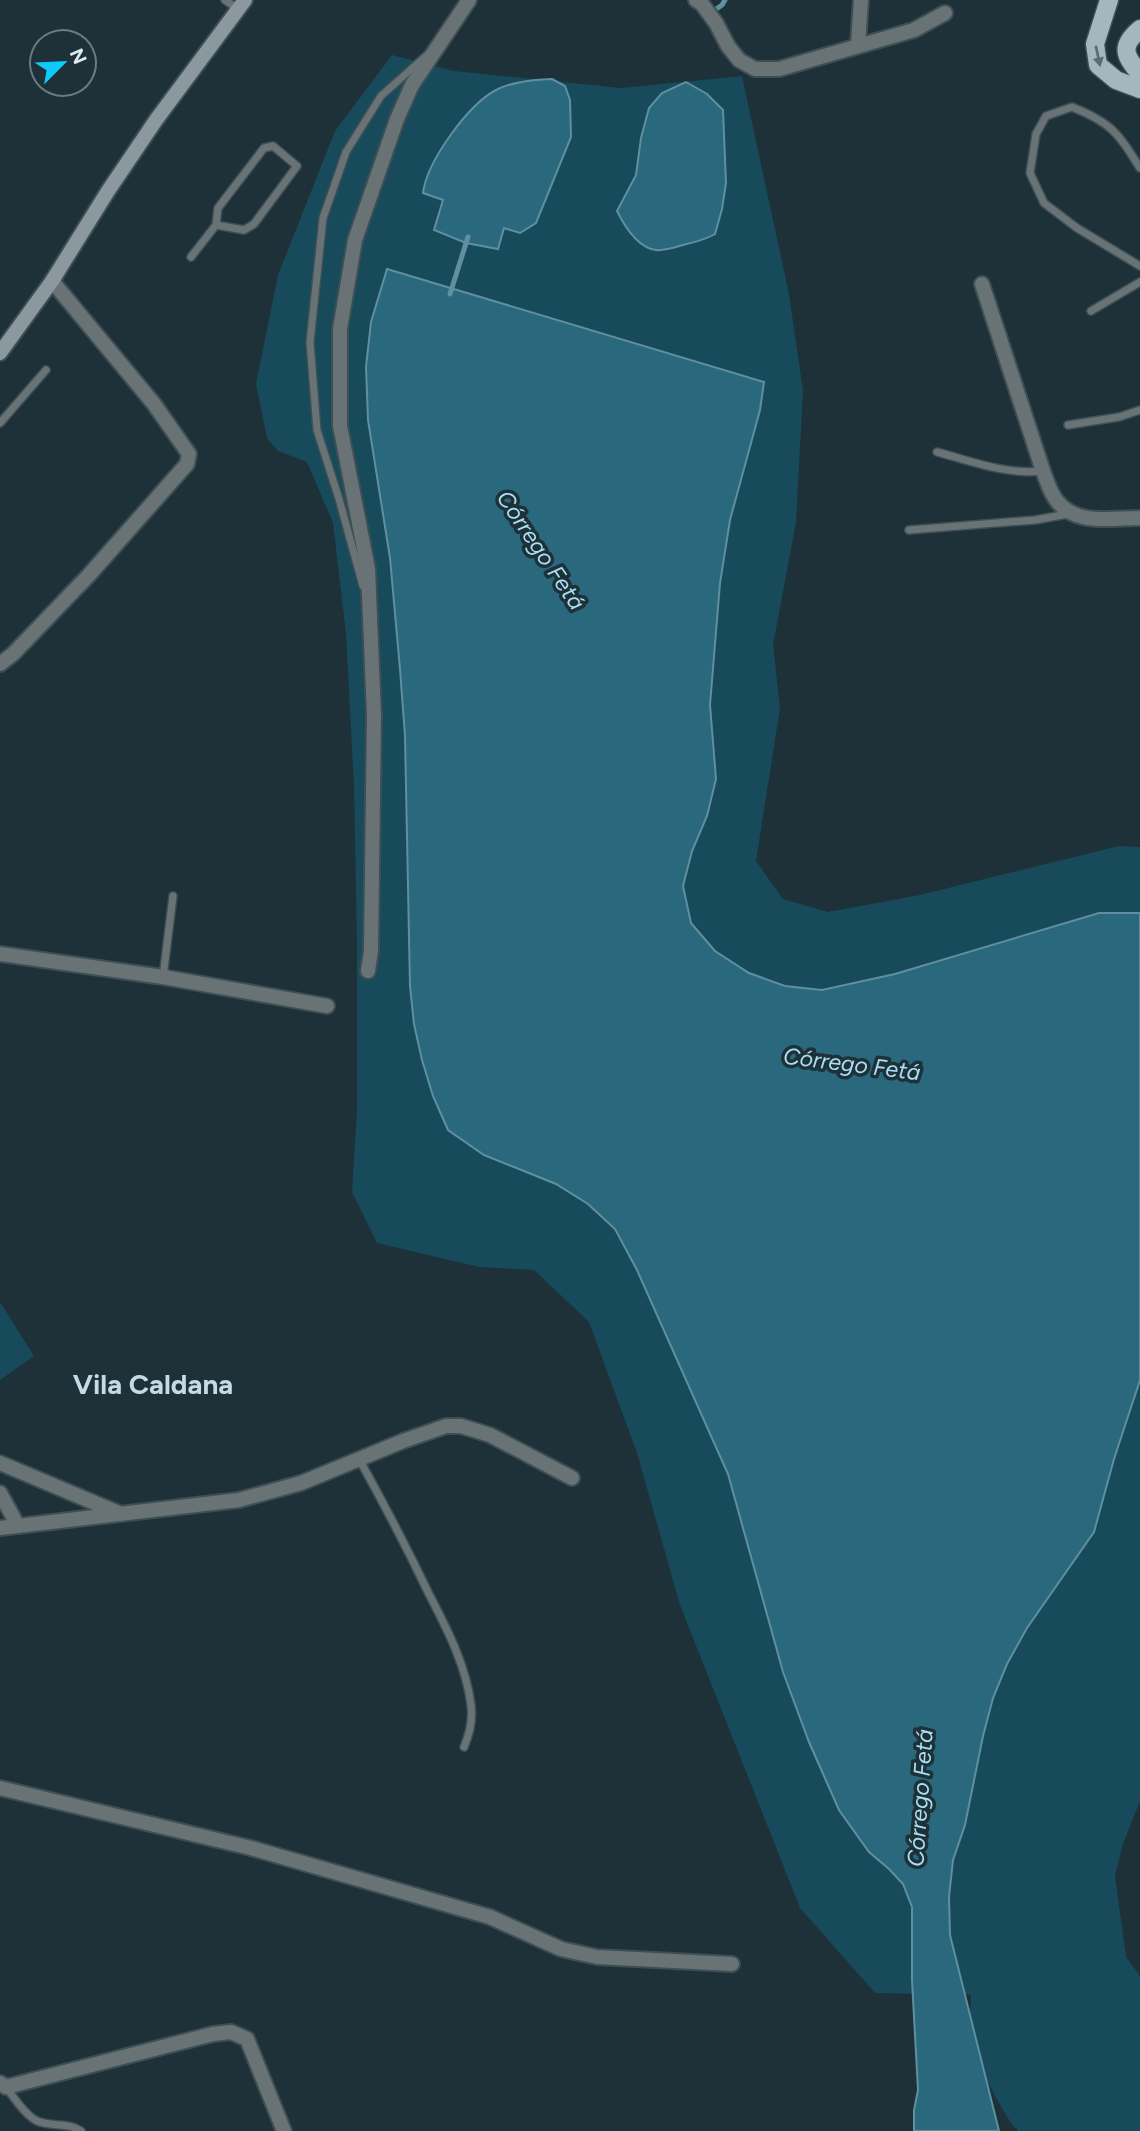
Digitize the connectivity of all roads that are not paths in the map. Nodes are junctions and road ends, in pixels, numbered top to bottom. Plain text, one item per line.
1 (225, 0) edge
2 (469, 0) edge
3 (696, 0) edge
4 (861, 0) edge
5 (1109, 0) edge
6 (242, 4) edge
7 (945, 13) dead end
8 (1140, 29) edge
9 (440, 44) junction
10 (858, 45) junction
11 (1140, 74) edge
12 (1140, 89) edge
13 (1140, 168) edge
14 (216, 225) junction
15 (191, 257) dead end
16 (1140, 265) edge
17 (52, 281) junction
18 (1140, 282) edge
19 (982, 284) dead end
20 (1091, 311) dead end
21 (0, 353) edge
22 (46, 370) dead end
23 (1140, 410) edge
24 (0, 423) edge
25 (1068, 425) dead end
26 (937, 452) dead end
27 (1043, 471) junction
28 (1069, 514) junction
29 (1140, 518) edge
30 (909, 530) dead end
31 (370, 610) junction
32 (0, 664) edge
33 (173, 896) dead end
34 (0, 954) edge
35 (368, 971) dead end
36 (163, 977) junction
37 (327, 1006) dead end
38 (359, 1459) junction
39 (0, 1462) edge
40 (572, 1478) dead end
41 (0, 1493) edge
42 (122, 1514) junction
43 (18, 1526) junction
44 (0, 1528) edge
45 (464, 1746) dead end
46 (0, 1788) edge
47 (732, 1964) dead end
48 (3, 2085) edge
49 (81, 2131) edge
50 (284, 2131) edge

1 - 6 lane
2 - 9 street
3 - 10 street
4 - 10 street
5 -> 12 main road
6 - 17 street
7 - 10 street
8 - 11 main road
9 - 31 street
9 - 31 lane
13 - 16 lane
14 - 14 lane
14 - 15 lane
17 - 21 street
17 - 32 street
18 - 20 lane
19 - 27 street
22 - 24 lane
23 - 25 lane
26 - 27 lane
27 - 28 street
28 - 29 street
28 - 30 lane
31 - 35 street
33 - 36 lane
34 - 36 street
36 - 37 street
38 - 40 street
38 - 42 street
38 - 45 lane
39 - 42 street
41 - 43 street
42 - 43 street
43 - 44 street
46 - 47 street
48 - 49 lane
48 - 50 street

